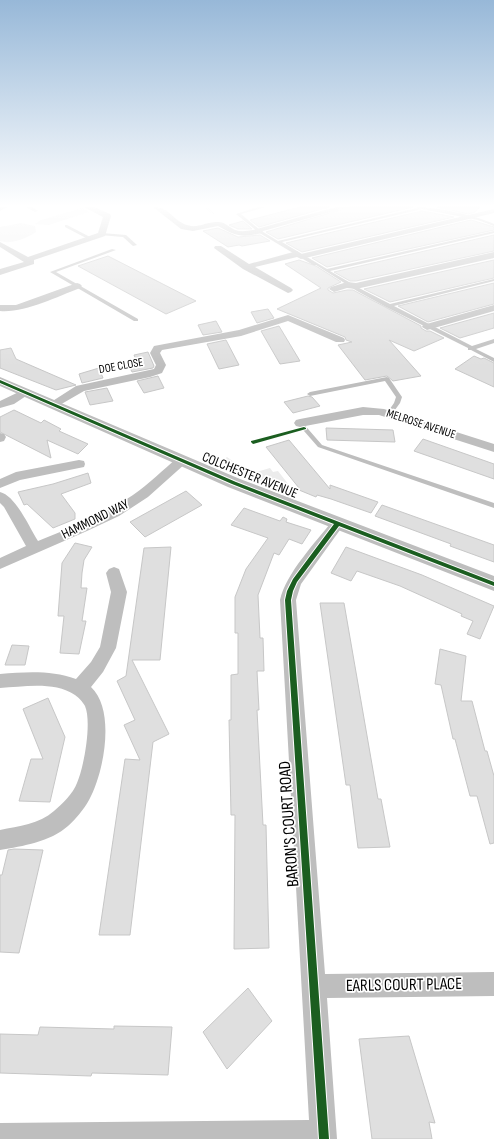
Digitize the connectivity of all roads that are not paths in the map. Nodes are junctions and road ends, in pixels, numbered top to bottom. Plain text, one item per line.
1 (26, 260) edge
2 (85, 260) edge
3 (236, 260) edge
4 (274, 260) edge
5 (309, 260) edge
6 (370, 260) edge
7 (471, 260) edge
8 (246, 267) junction
9 (327, 270) junction
10 (0, 272) edge
11 (494, 280) edge
12 (77, 286) junction
13 (352, 286) junction
14 (334, 289) dead end
15 (288, 290) dead end
16 (388, 306) junction
17 (0, 308) edge
18 (494, 308) edge
19 (136, 320) dead end
20 (428, 327) junction
21 (340, 340) dead end
22 (494, 341) edge
23 (470, 349) junction
24 (494, 360) edge
25 (0, 382) edge
26 (25, 392) junction
27 (310, 394) dead end
28 (54, 404) junction
29 (0, 405) edge
30 (390, 413) junction
31 (302, 426) joint
32 (494, 448) edge
33 (182, 460) junction
34 (79, 464) dead end
35 (0, 484) edge
36 (0, 496) edge
37 (494, 506) edge
38 (338, 523) junction
39 (34, 548) junction
40 (0, 564) edge
41 (114, 573) dead end
42 (494, 584) edge
43 (0, 681) edge
44 (79, 688) junction
45 (0, 840) edge
46 (494, 984) edge
47 (314, 986) junction
48 (0, 1136) edge
49 (324, 1136) edge

1 - 10 street
2 - 12 lane
3 - 8 street
4 - 8 street
5 - 9 lane
6 - 9 lane
7 - 13 street
8 - 15 street
9 - 13 lane
11 - 16 lane
12 - 17 street
12 - 19 lane
13 - 14 street
13 - 16 lane
16 - 20 lane
18 - 20 street
20 - 23 lane
21 - 28 street, DOE CLOSE
22 - 23 lane
23 - 24 lane
25 - 26 street, COLCHESTER AVENUE
26 - 28 street, COLCHESTER AVENUE
26 - 29 street
27 - 30 lane
28 - 33 street, COLCHESTER AVENUE
30 - 31 street, MELROSE AVENUE
30 - 32 street, MELROSE AVENUE
31 - 37 lane
33 - 38 street, COLCHESTER AVENUE
33 - 39 street, HAMMOND WAY
34 - 35 street
36 - 39 street
38 - 42 street, COLCHESTER AVENUE
38 - 47 street, BARON'S COURT ROAD
39 - 40 street, HAMMOND WAY
41 - 44 street
43 - 44 street
44 - 45 street
46 - 47 street, EARLS COURT PLACE
47 - 49 street, BARON'S COURT ROAD
48 - 49 street

